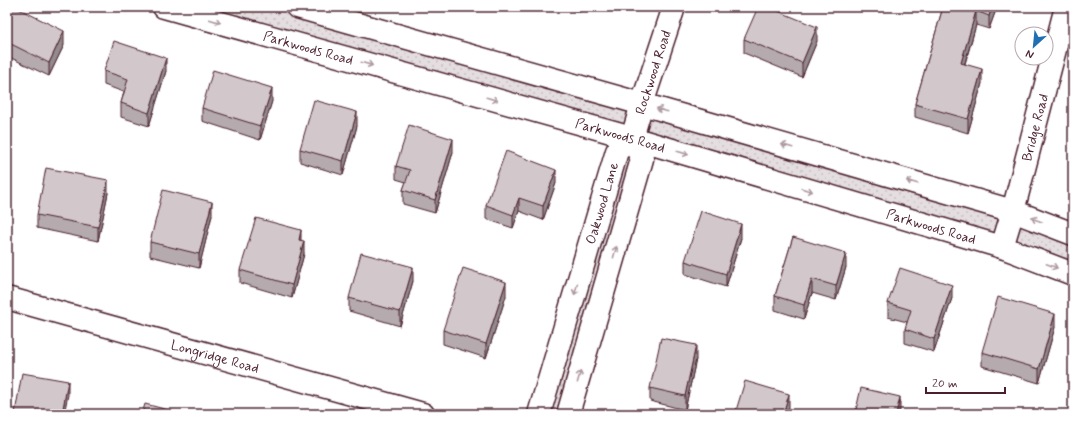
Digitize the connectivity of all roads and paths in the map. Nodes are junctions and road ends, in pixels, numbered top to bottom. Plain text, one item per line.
1 (164, 7) edge
2 (297, 7) edge
3 (674, 7) edge
4 (1066, 7) edge
5 (642, 104) junction
6 (632, 138) junction
7 (1013, 211) junction
8 (1073, 234) edge
9 (1002, 247) junction
10 (1073, 274) edge
11 (7, 298) edge
12 (423, 414) edge
13 (539, 414) edge
14 (568, 414) edge

1 -> 6 street, Parkwoods Road
2 - 5 street
3 - 5 street, Rockwood Road
4 - 7 street, Bridge Road
5 - 6 street, Rockwood Road
7 -> 5 street
6 -> 9 street, Parkwoods Road
6 -> 13 street, Oakwood Lane
14 -> 6 street, Oakwood Lane
8 -> 7 street
7 - 9 street, Bridge Road
9 -> 10 street, Parkwoods Road
11 - 12 street, Longridge Road

